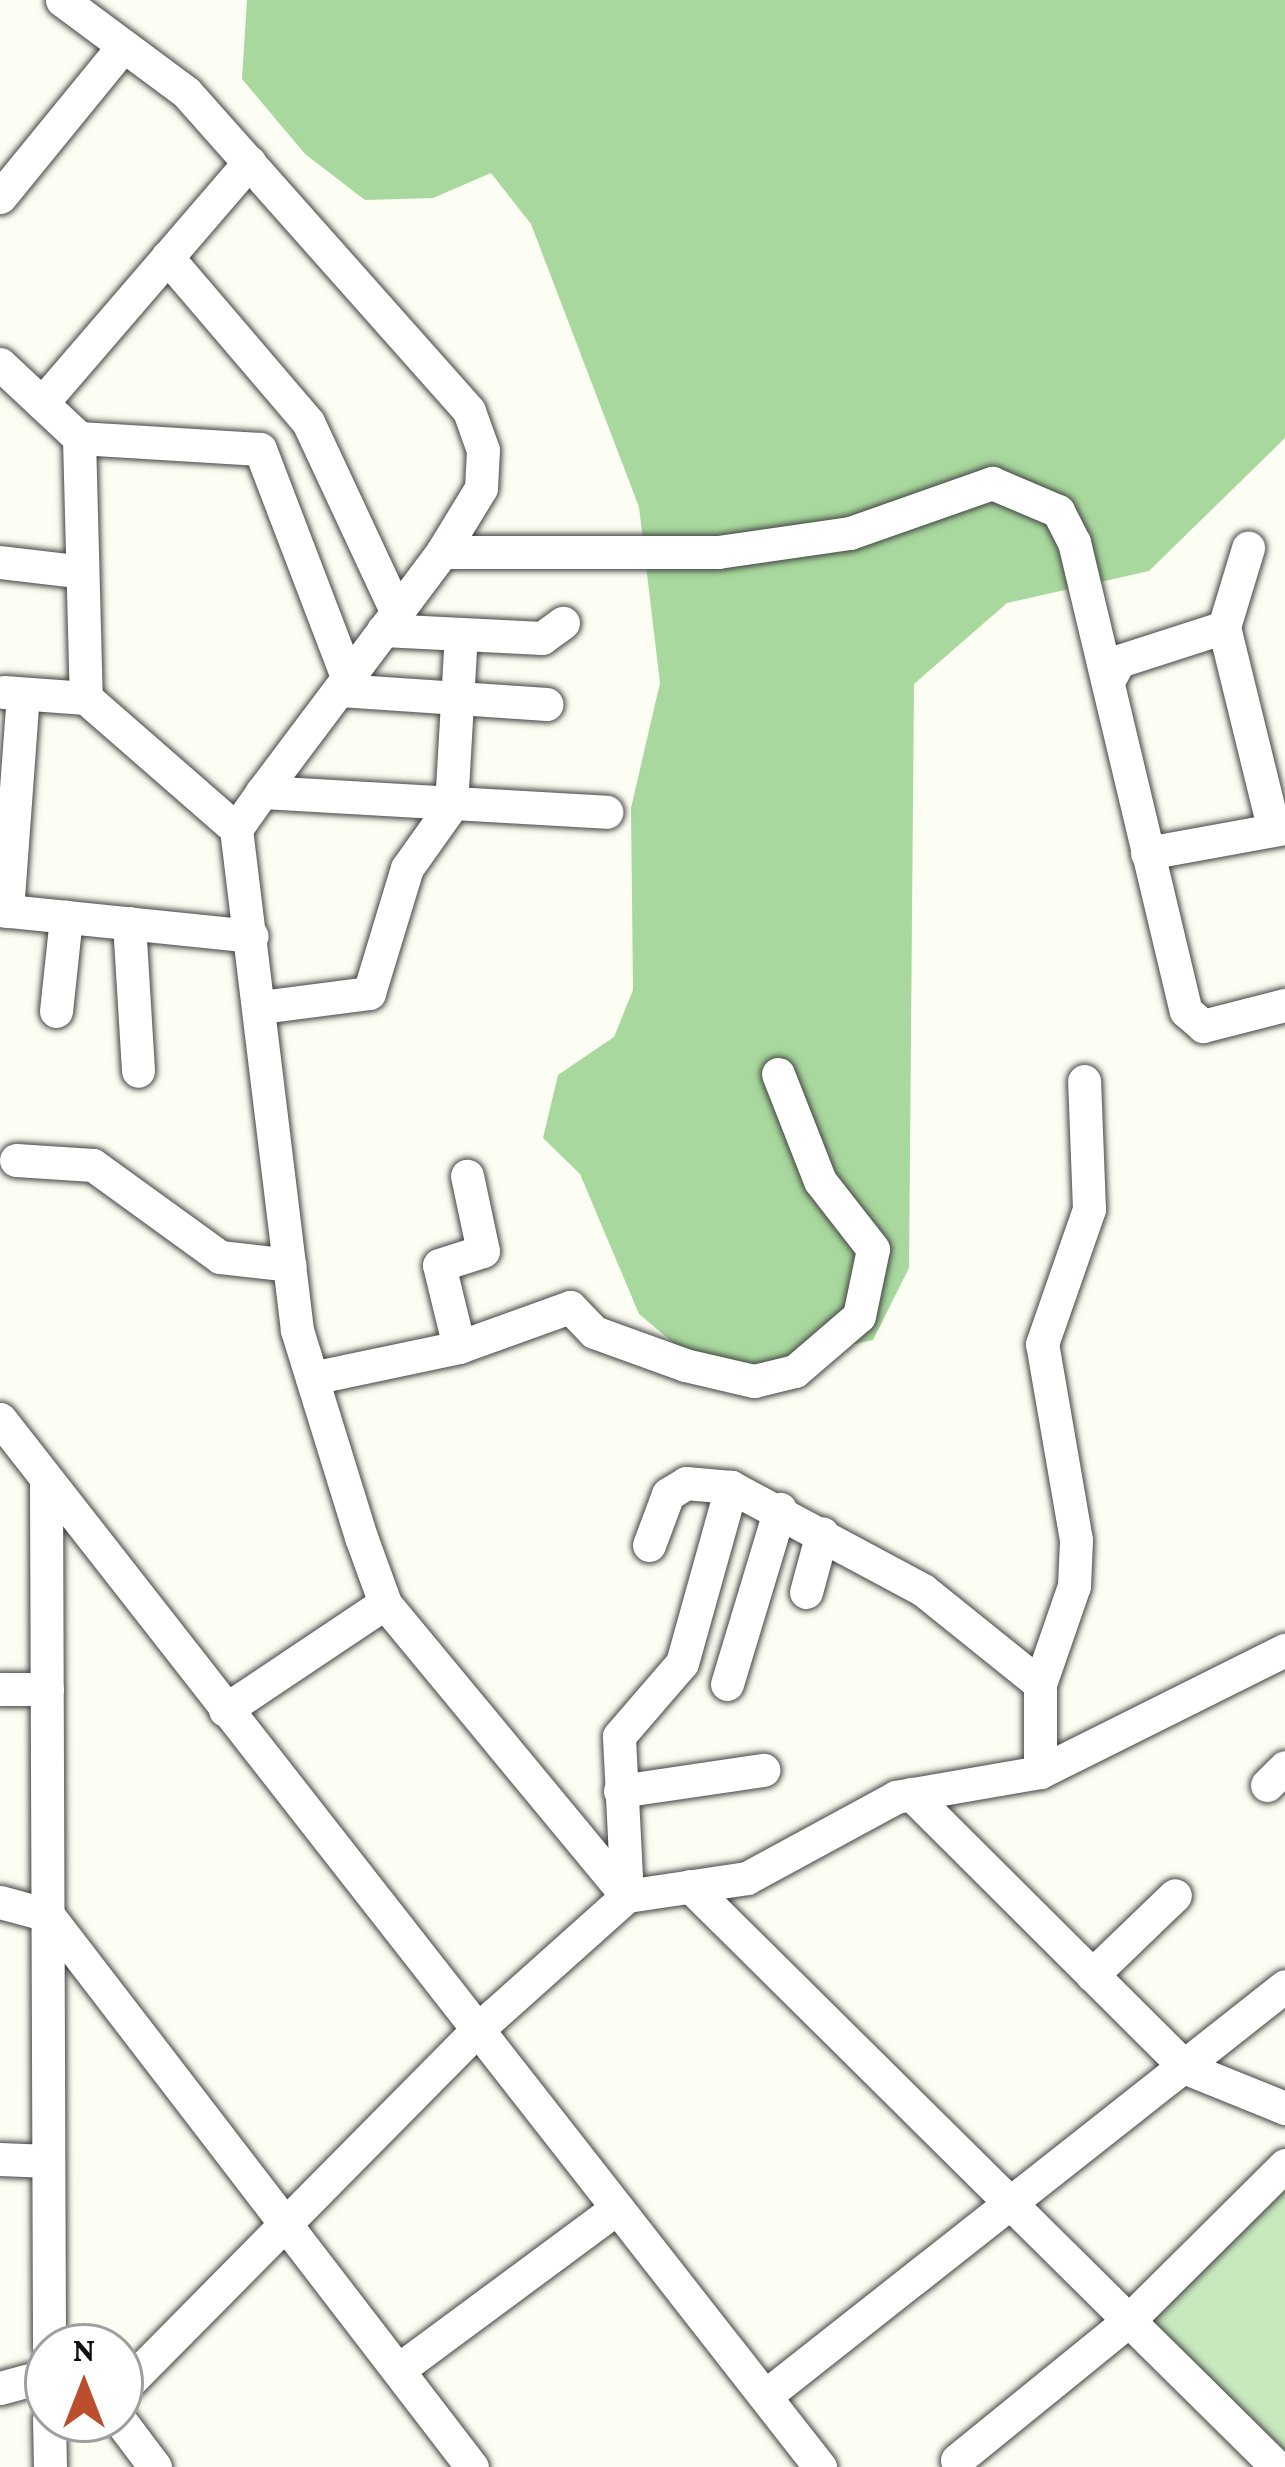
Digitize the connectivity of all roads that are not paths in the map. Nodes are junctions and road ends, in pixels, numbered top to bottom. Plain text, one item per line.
1 (62, 0) edge
2 (124, 46) junction
3 (249, 162) junction
4 (0, 197) edge
5 (167, 257) junction
6 (0, 364) edge
7 (42, 403) junction
8 (79, 438) junction
9 (1248, 548) dead end
10 (442, 553) junction
11 (0, 562) edge
12 (75, 571) junction
13 (390, 621) junction
14 (563, 622) dead end
15 (1224, 627) junction
16 (461, 634) junction
17 (1108, 681) junction
18 (344, 685) junction
19 (11, 693) edge
20 (86, 698) junction
21 (457, 699) junction
22 (547, 704) dead end
23 (262, 793) junction
24 (451, 806) junction
25 (606, 812) dead end
26 (1278, 825) edge
27 (236, 829) junction
28 (1147, 853) junction
29 (4, 911) edge
30 (66, 917) junction
31 (130, 923) junction
32 (253, 936) junction
33 (1285, 1005) edge
34 (260, 1006) junction
35 (56, 1011) dead end
36 (137, 1071) dead end
37 (778, 1074) dead end
38 (1084, 1081) dead end
39 (16, 1160) dead end
40 (467, 1176) dead end
41 (290, 1265) junction
42 (459, 1347) junction
43 (312, 1378) junction
44 (0, 1419) edge
45 (46, 1482) junction
46 (731, 1486) junction
47 (780, 1509) junction
48 (822, 1533) junction
49 (649, 1545) dead end
50 (806, 1592) dead end
51 (385, 1603) junction
52 (1285, 1650) edge
53 (727, 1684) dead end
54 (1040, 1684) junction
55 (0, 1689) edge
56 (47, 1689) junction
57 (225, 1710) junction
58 (763, 1770) dead end
59 (1040, 1772) junction
60 (620, 1790) junction
61 (911, 1794) junction
62 (690, 1886) junction
63 (1174, 1895) dead end
64 (627, 1896) junction
65 (0, 1902) edge
66 (48, 1915) junction
67 (1092, 1975) junction
68 (1285, 1986) edge
69 (477, 2030) junction
70 (1186, 2068) junction
71 (1285, 2108) edge
72 (0, 2159) edge
73 (48, 2161) junction
74 (1285, 2165) edge
75 (1006, 2198) junction
76 (616, 2208) junction
77 (291, 2228) junction
78 (1129, 2320) junction
79 (49, 2323) edge
80 (144, 2368) edge
81 (398, 2369) junction
82 (765, 2396) junction
83 (957, 2460) dead end
84 (472, 2467) edge
85 (820, 2467) edge
86 (1277, 2467) edge

1 - 2 street
2 - 3 street
2 - 4 street
3 - 5 street
3 - 10 street
5 - 7 street
5 - 13 street
6 - 7 street
7 - 8 street
8 - 12 street
8 - 18 street
9 - 15 street
10 - 13 street
10 - 17 street
11 - 12 street
12 - 20 street
13 - 16 street
13 - 18 street
14 - 16 street
15 - 17 street
15 - 26 street
16 - 21 street
17 - 28 street
18 - 21 street
18 - 23 street
19 - 20 street
19 - 29 street
20 - 27 street
21 - 22 street
21 - 24 street
23 - 24 street
23 - 27 street
24 - 25 street
24 - 34 street
26 - 28 street
27 - 32 street
28 - 33 street
29 - 30 street
30 - 31 street
30 - 35 street
31 - 32 street
31 - 36 street
32 - 34 street
34 - 41 street
37 - 42 street
38 - 54 street
39 - 41 street
40 - 42 street
41 - 43 street
42 - 43 street
43 - 51 street
44 - 45 street
45 - 56 street
45 - 57 street
46 - 47 street
46 - 49 street
46 - 60 street
47 - 48 street
47 - 53 street
48 - 50 street
48 - 54 street
51 - 57 street
51 - 64 street
52 - 59 street
54 - 59 street
55 - 56 street
56 - 66 street
57 - 69 street
58 - 60 street
59 - 61 street
60 - 64 street
61 - 62 street
61 - 67 street
62 - 64 street
62 - 75 street
63 - 67 street
64 - 69 street
65 - 66 street
66 - 73 street
66 - 77 street
67 - 70 street
68 - 70 street
69 - 76 street
69 - 77 street
70 - 71 street
70 - 75 street
72 - 73 street
73 - 79 street
74 - 78 street
75 - 78 street
75 - 82 street
76 - 81 street
76 - 82 street
77 - 80 street
77 - 81 street
78 - 83 street
78 - 86 street
81 - 84 street
82 - 85 street

